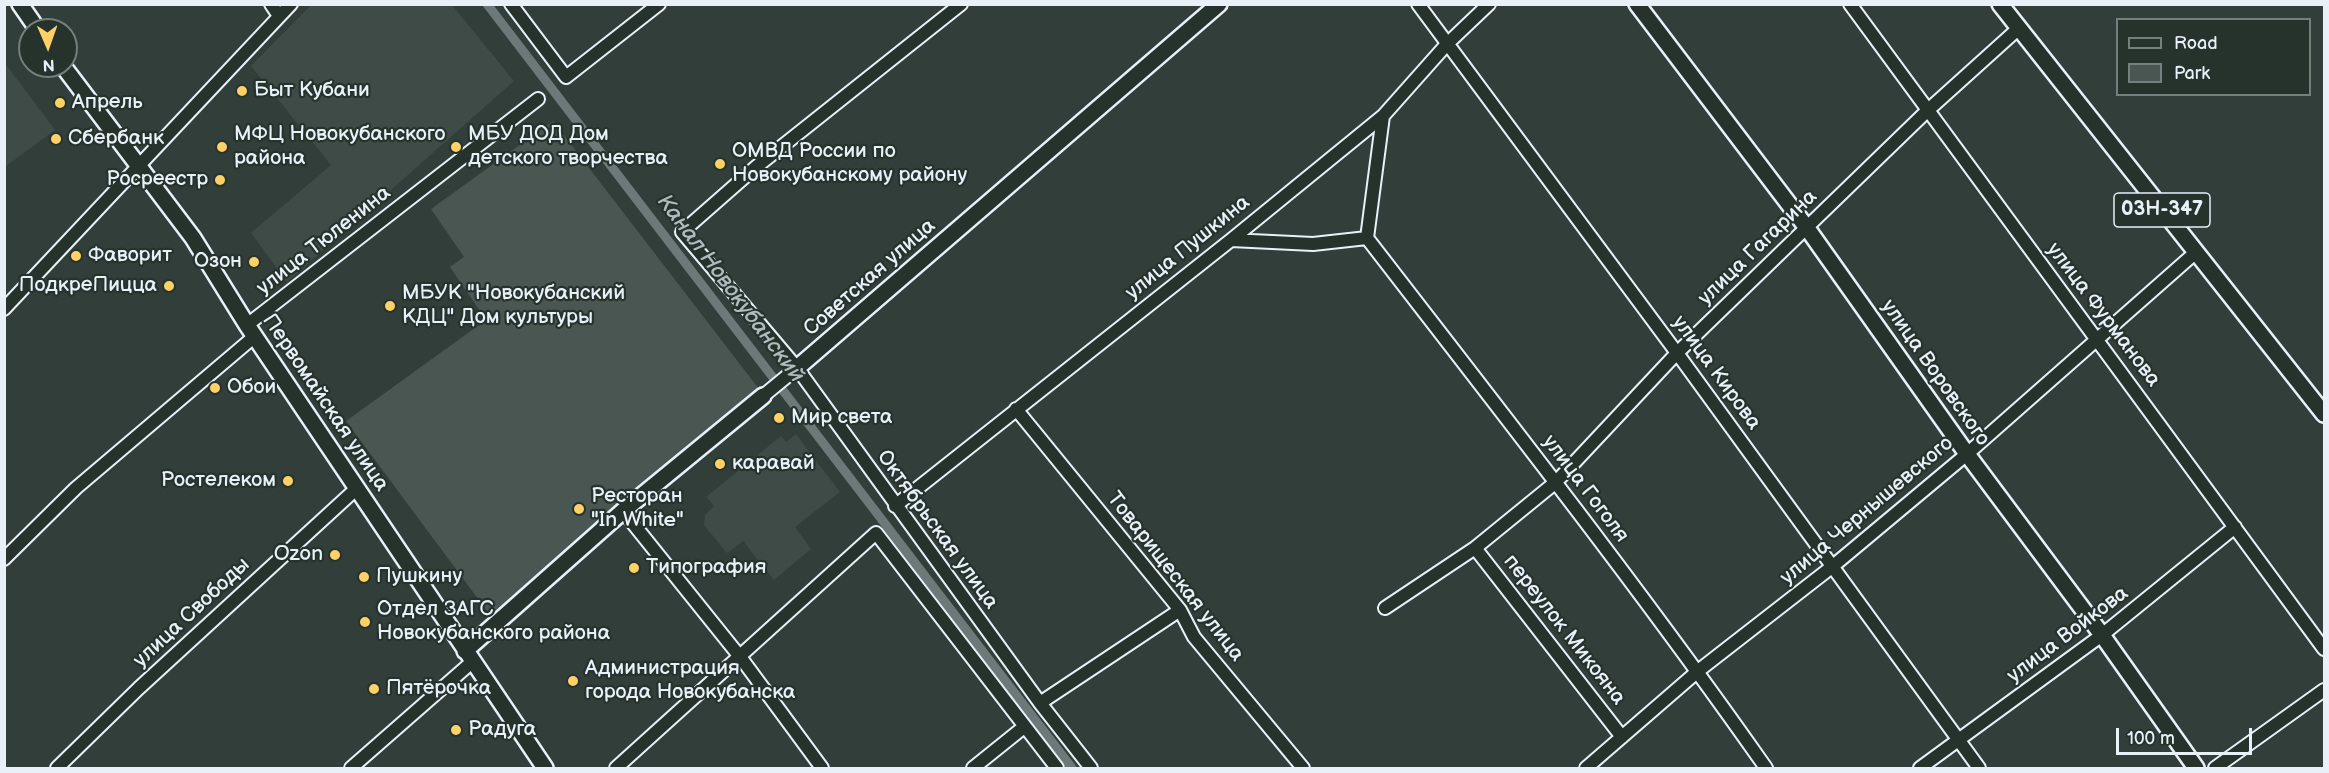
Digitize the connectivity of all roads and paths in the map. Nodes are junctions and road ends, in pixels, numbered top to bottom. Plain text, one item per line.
1 (20, 4) edge
2 (271, 4) edge
3 (291, 4) edge
4 (511, 4) edge
5 (659, 4) edge
6 (961, 4) edge
7 (1219, 4) edge
8 (1418, 4) edge
9 (1489, 4) edge
10 (1637, 4) edge
11 (1850, 4) edge
12 (2000, 4) edge
13 (279, 16) junction
14 (30, 18) edge
15 (2019, 28) junction
16 (1447, 44) junction
17 (72, 78) edge
18 (538, 99) dead end
19 (1927, 111) junction
20 (1383, 116) junction
21 (138, 166) junction
22 (1807, 228) junction
23 (1366, 238) junction
24 (1231, 240) junction
25 (2195, 253) junction
26 (4, 309) edge
27 (251, 330) junction
28 (2097, 338) junction
29 (1677, 353) junction
30 (797, 368) junction
31 (763, 396) joint
32 (1016, 409) junction
33 (2325, 414) edge
34 (1967, 454) junction
35 (1556, 482) junction
36 (356, 489) junction
37 (895, 506) junction
38 (624, 511) junction
39 (2235, 527) junction
40 (1475, 548) junction
41 (4, 559) edge
42 (1833, 566) junction
43 (1385, 608) dead end
44 (1180, 610) junction
45 (2102, 635) junction
46 (2325, 649) edge
47 (469, 657) junction
48 (741, 658) junction
49 (1698, 671) junction
50 (2325, 690) edge
51 (1040, 703) junction
52 (1024, 727) junction
53 (1622, 736) junction
54 (1958, 741) junction
55 (57, 768) edge
56 (351, 768) edge
57 (545, 768) edge
58 (616, 768) edge
59 (822, 768) edge
60 (973, 768) edge
61 (1057, 768) edge
62 (1091, 768) edge
63 (1303, 768) edge
64 (1586, 768) edge
65 (1766, 768) edge
66 (1920, 768) edge
67 (1979, 768) edge
68 (2196, 768) edge
69 (2215, 768) edge

1 - 14 main road
2 - 13 street
3 - 13 street
4 - 5 street
6 - 30 street, Октябрьская улица
7 - 30 main road, Советская улица
8 - 16 street, улица Кирова
9 - 16 street, улица Пушкина
10 - 22 main road, улица Воровского
11 - 19 street, улица Фурманова
12 - 15 main road, 03Н-347
13 - 21 street
15 - 19 street, улица Гагарина
15 - 25 main road, 03Н-347
16 - 20 street, улица Пушкина
16 - 29 street, улица Кирова
17 - 21 main road, Первомайская улица
18 - 27 street, улица Тюленина
19 - 22 street, улица Гагарина
19 - 28 street, улица Фурманова
20 - 23 street
20 - 24 street, улица Пушкина
21 - 26 street
21 - 27 main road, Первомайская улица
22 - 29 street, улица Гагарина
22 - 34 main road, улица Воровского
23 - 24 street
23 - 35 street, улица Гоголя
24 - 32 street, улица Пушкина
25 - 28 street, улица Чернышевского
25 - 33 main road, 03Н-347
27 - 36 main road, Первомайская улица
27 - 41 street, улица Тюленина
28 - 34 street, улица Чернышевского
28 - 39 street, улица Фурманова
29 - 35 street, улица Гагарина
29 - 42 street, улица Кирова
30 - 31 street, Советская улица
30 - 37 street, Октябрьская улица
31 - 38 main road, Советская улица
32 - 37 street, улица Пушкина
32 - 44 street, Товарищеская улица
34 - 42 street, улица Чернышевского
34 - 45 main road, улица Воровского
35 - 40 street, улица Гагарина
35 - 49 street, улица Гоголя
36 - 47 main road, Первомайская улица
36 - 55 street, улица Свободы
37 - 51 street, Октябрьская улица
38 - 47 main road, Советская улица
38 - 48 street
39 - 45 street, улица Войкова
39 - 46 street, улица Фурманова
40 - 43 street, улица Гагарина
40 - 53 street, переулок Микояна
42 - 49 street, улица Чернышевского
42 - 54 street, улица Кирова
44 - 51 street
44 - 63 street, Товарищеская улица
45 - 54 street, улица Войкова
45 - 68 main road, улица Воровского
47 - 56 street, Советская улица
47 - 57 main road, Первомайская улица
48 - 52 street
48 - 58 street
48 - 59 street
49 - 53 street, улица Чернышевского
49 - 65 street, улица Гоголя
50 - 69 street
51 - 62 street, Октябрьская улица
52 - 60 street
52 - 61 street
53 - 64 street, улица Чернышевского
54 - 66 street, улица Войкова
54 - 67 street, улица Кирова

